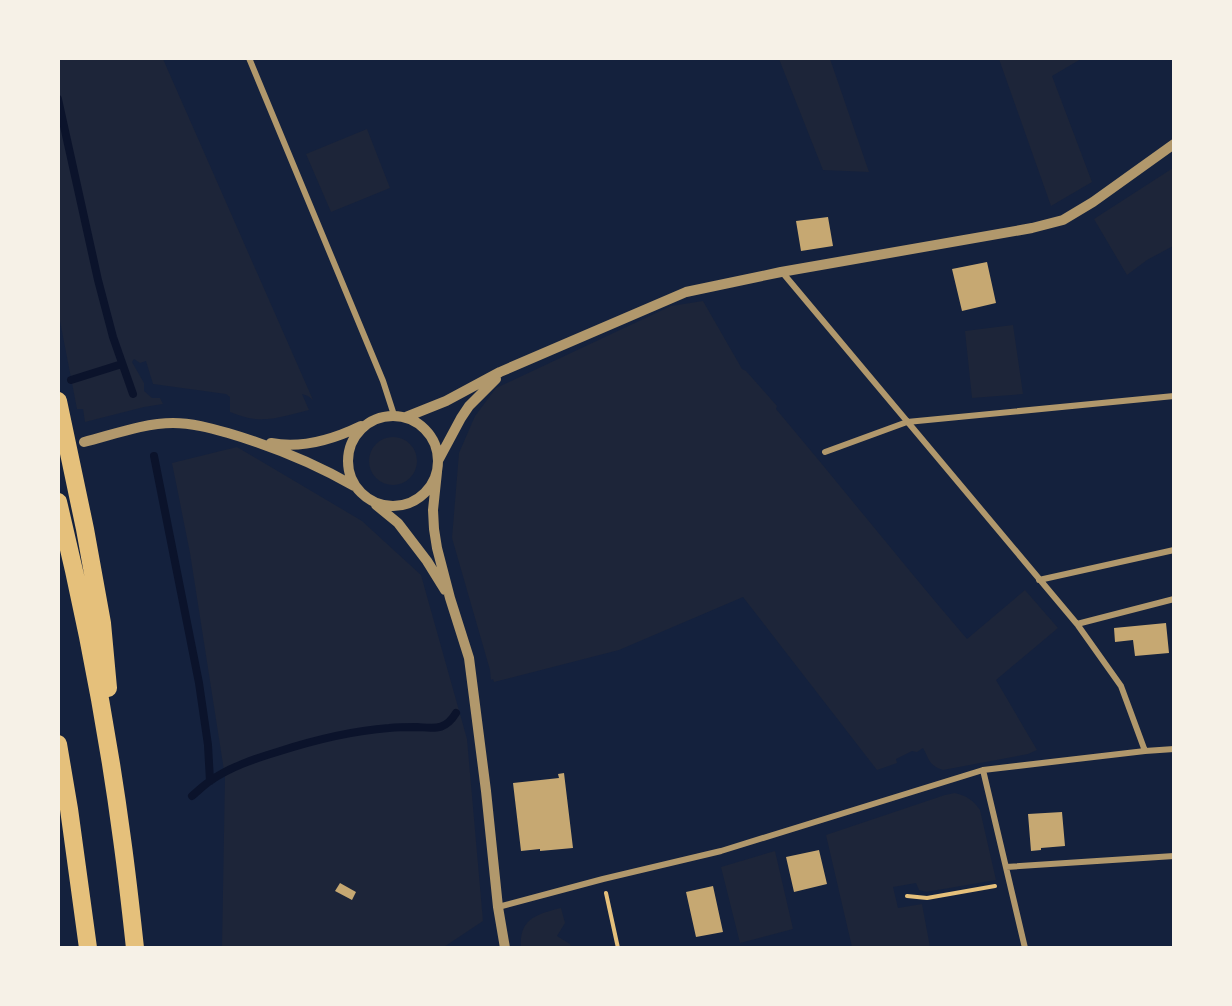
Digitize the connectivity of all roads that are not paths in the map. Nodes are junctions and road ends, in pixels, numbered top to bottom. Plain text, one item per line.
1 (249, 58) edge
2 (1173, 144) edge
3 (781, 272) junction
4 (513, 366) junction
5 (1173, 396) edge
6 (58, 401) edge
7 (394, 415) junction
8 (406, 417) junction
9 (371, 421) junction
10 (907, 422) junction
11 (253, 440) junction
12 (84, 442) dead end
13 (825, 452) dead end
14 (439, 459) junction
15 (437, 472) junction
16 (354, 486) junction
17 (372, 501) junction
18 (58, 502) edge
19 (1173, 550) edge
20 (1039, 580) junction
21 (450, 598) junction
22 (1173, 599) edge
23 (1077, 624) junction
24 (58, 744) edge
25 (1173, 749) edge
26 (1145, 751) junction
27 (111, 765) junction
28 (983, 770) junction
29 (1173, 856) edge
30 (1006, 867) junction
31 (498, 907) junction
32 (88, 948) edge
33 (135, 948) edge
34 (505, 948) edge
35 (1025, 948) edge

1 - 7 street
2 - 3 street
3 - 4 street
3 - 10 street
4 - 8 street
4 - 14 street
5 - 10 street
6 - 27 highway
7 - 8 street
7 - 9 street
8 - 14 street
9 - 11 street
9 - 16 street
10 - 13 street
10 - 20 street
11 - 12 street
11 - 16 street
14 - 15 street
15 - 17 street
15 - 21 street
16 - 17 street
17 - 21 street
18 - 27 highway
19 - 20 street
20 - 23 street
21 - 31 street
22 - 23 street
23 - 26 street
24 - 32 highway
25 - 26 street
26 - 28 street
27 - 33 highway
28 - 30 street
28 - 31 street
29 - 30 street
30 - 35 street
31 - 34 street

